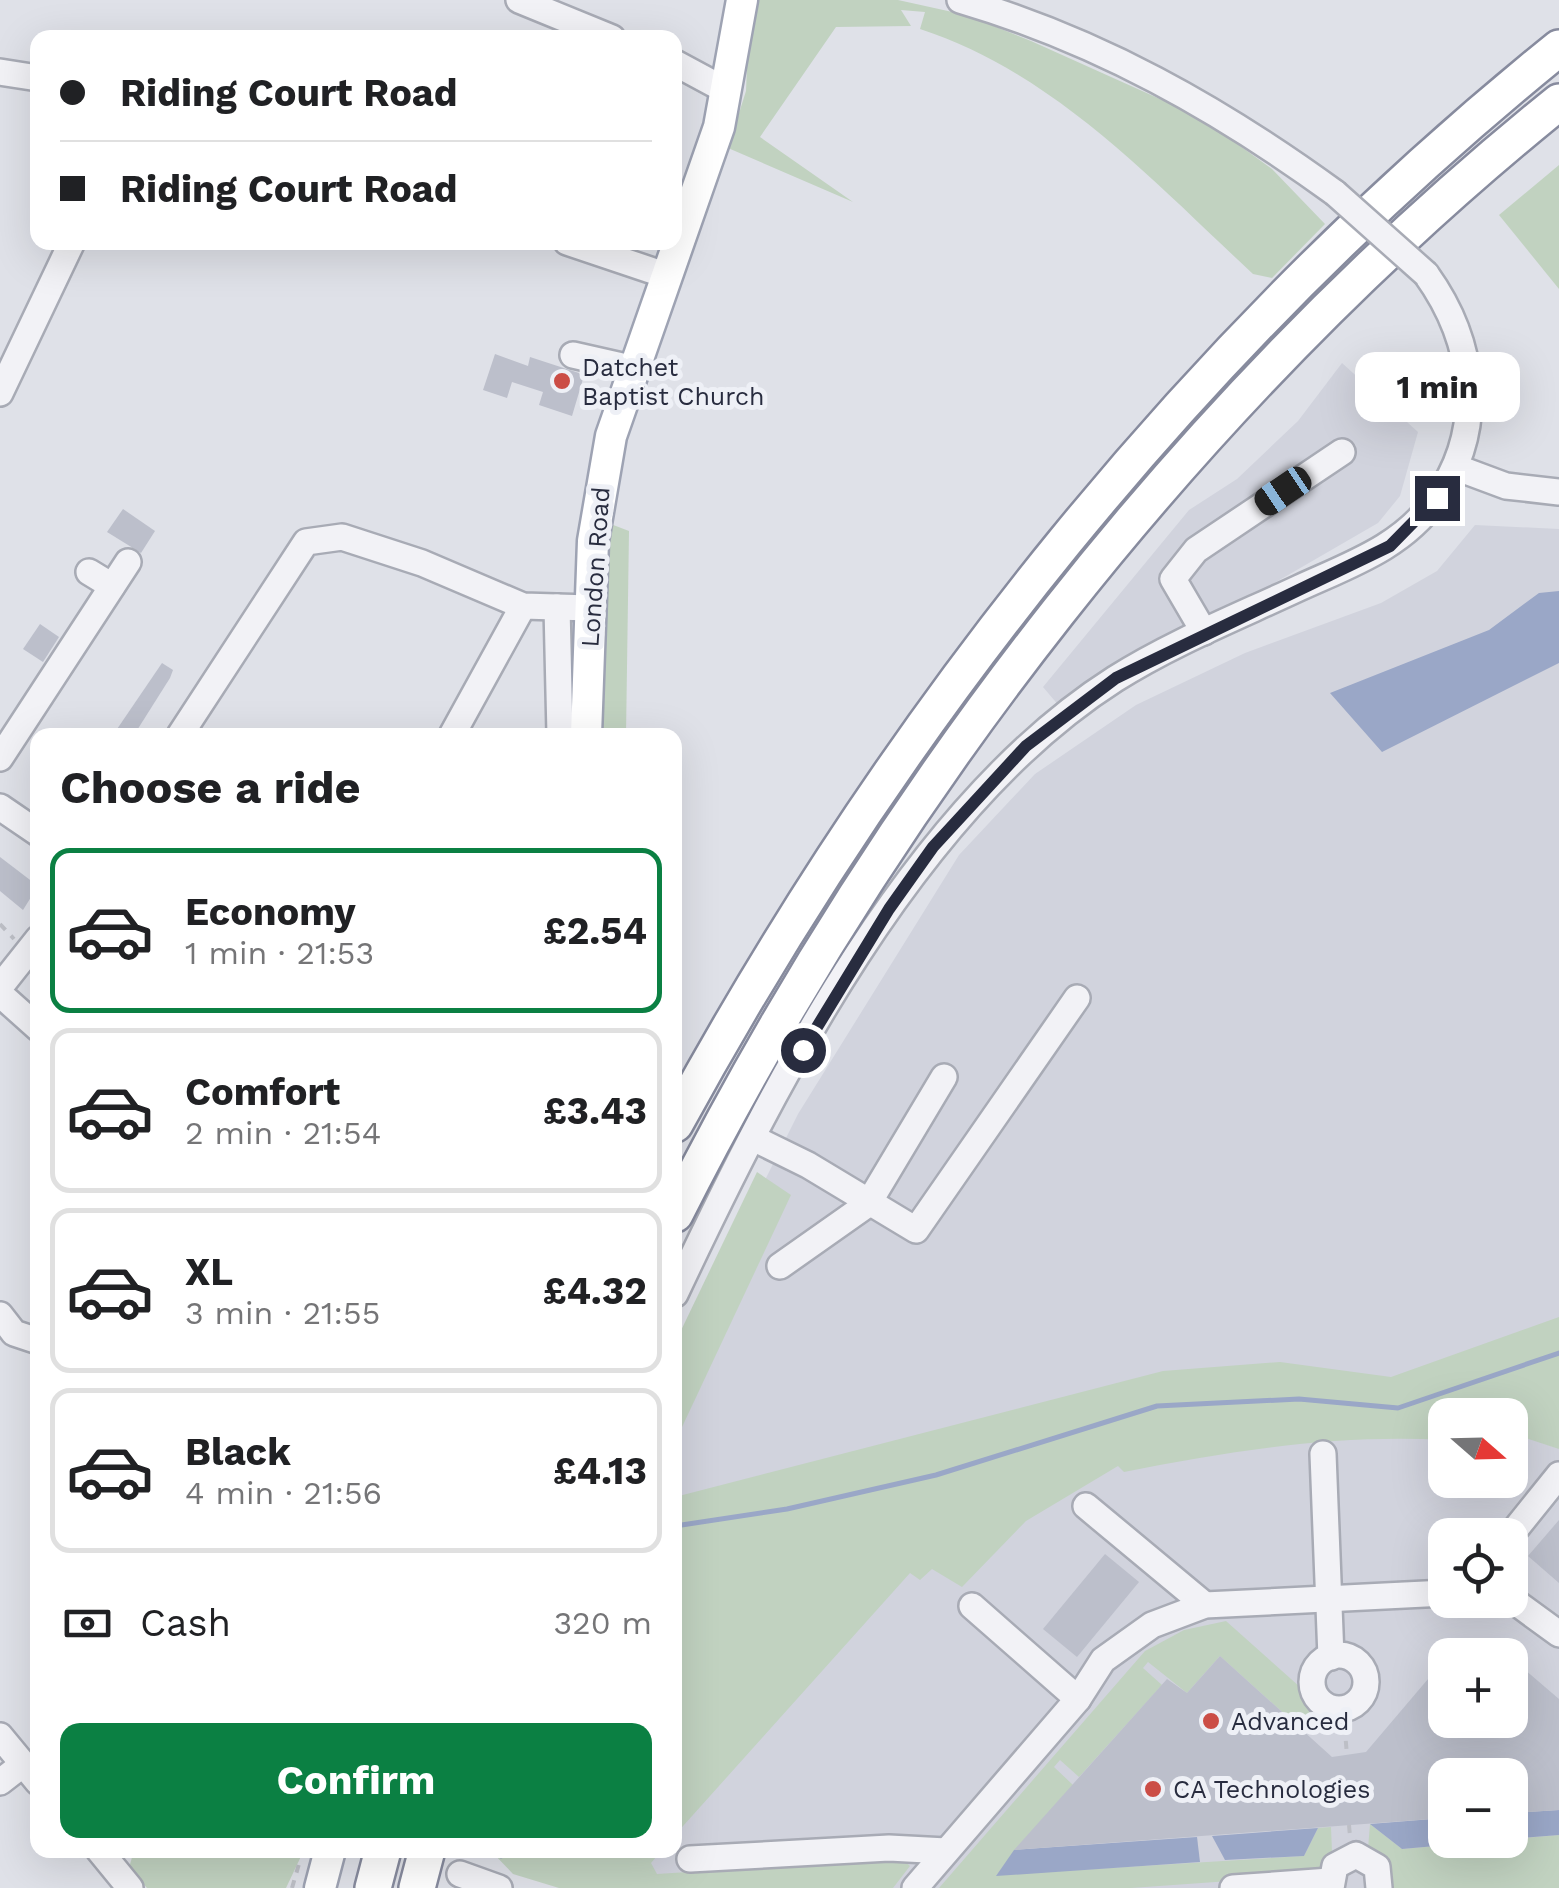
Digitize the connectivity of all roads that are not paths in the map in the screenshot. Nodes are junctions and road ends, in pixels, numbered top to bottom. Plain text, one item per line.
1 (519, 0) edge
2 (742, 0) edge
3 (960, 0) edge
4 (592, 30) edge
5 (1559, 48) edge
6 (682, 67) edge
7 (0, 72) edge
8 (30, 77) edge
9 (727, 90) junction
10 (1559, 102) edge
11 (682, 237) edge
12 (68, 250) edge
13 (591, 250) edge
14 (677, 250) edge
15 (668, 276) junction
16 (573, 355) dead end
17 (635, 369) junction
18 (0, 393) edge
19 (1342, 452) dead end
20 (1455, 467) junction
21 (1559, 492) edge
22 (128, 562) dead end
23 (89, 572) dead end
24 (112, 586) junction
25 (523, 606) junction
26 (557, 607) junction
27 (590, 608) junction
28 (1204, 632) junction
29 (185, 728) edge
30 (456, 728) edge
31 (560, 728) edge
32 (586, 728) edge
33 (0, 758) edge
34 (0, 793) edge
35 (30, 824) edge
36 (30, 950) edge
37 (0, 990) edge
38 (1076, 998) dead end
39 (30, 1020) edge
40 (944, 1077) dead end
41 (682, 1112) edge
42 (753, 1138) junction
43 (682, 1201) edge
44 (868, 1204) junction
45 (780, 1266) dead end
46 (682, 1280) edge
47 (0, 1315) edge
48 (30, 1339) edge
49 (1322, 1454) dead end
50 (1559, 1475) edge
51 (1086, 1506) dead end
52 (1524, 1518) edge
53 (1428, 1594) edge
54 (1331, 1598) junction
55 (1205, 1605) junction
56 (972, 1606) dead end
57 (1528, 1611) edge
58 (1559, 1634) edge
59 (1331, 1657) junction
60 (1078, 1699) junction
61 (0, 1736) edge
62 (30, 1774) edge
63 (0, 1782) edge
64 (946, 1851) junction
65 (106, 1858) edge
66 (328, 1858) edge
67 (381, 1858) edge
68 (425, 1858) edge
69 (690, 1860) dead end
70 (461, 1871) edge
71 (1331, 1885) edge
72 (130, 1888) edge
73 (320, 1888) edge
74 (373, 1888) edge
75 (417, 1888) edge
76 (499, 1888) edge
77 (915, 1888) edge
78 (1233, 1888) edge
79 (1379, 1888) edge

1 - 4 street
2 - 9 main road, London Road
3 - 20 street, bridge
5 - 41 highway
6 - 9 street
7 - 8 street
9 - 11 main road, London Road
10 - 43 highway
12 - 18 street
13 - 15 street
14 - 15 main road, London Road
15 - 17 main road, London Road
16 - 17 street
17 - 27 main road, London Road
19 - 28 street
20 - 21 street
20 - 28 street
22 - 24 street
23 - 24 street
24 - 33 street
25 - 26 street
25 - 29 street
25 - 30 street
26 - 27 street
26 - 31 street
27 - 32 main road, London Road
28 - 42 street
34 - 35 street
36 - 37 street
37 - 39 street
38 - 44 street
40 - 44 street
42 - 44 street
42 - 46 street
44 - 45 street
47 - 48 street
49 - 54 street
50 - 52 street
51 - 55 street
53 - 54 street
54 - 55 street
54 - 59 street
55 - 60 street
56 - 60 street
57 - 58 street
59 - 59 street
60 - 64 street
61 - 62 street
62 - 63 street
64 - 69 street
64 - 77 street
65 - 72 street
66 - 73 main road
67 - 74 highway
68 - 75 highway
70 - 76 street
71 - 78 street
71 - 79 street

